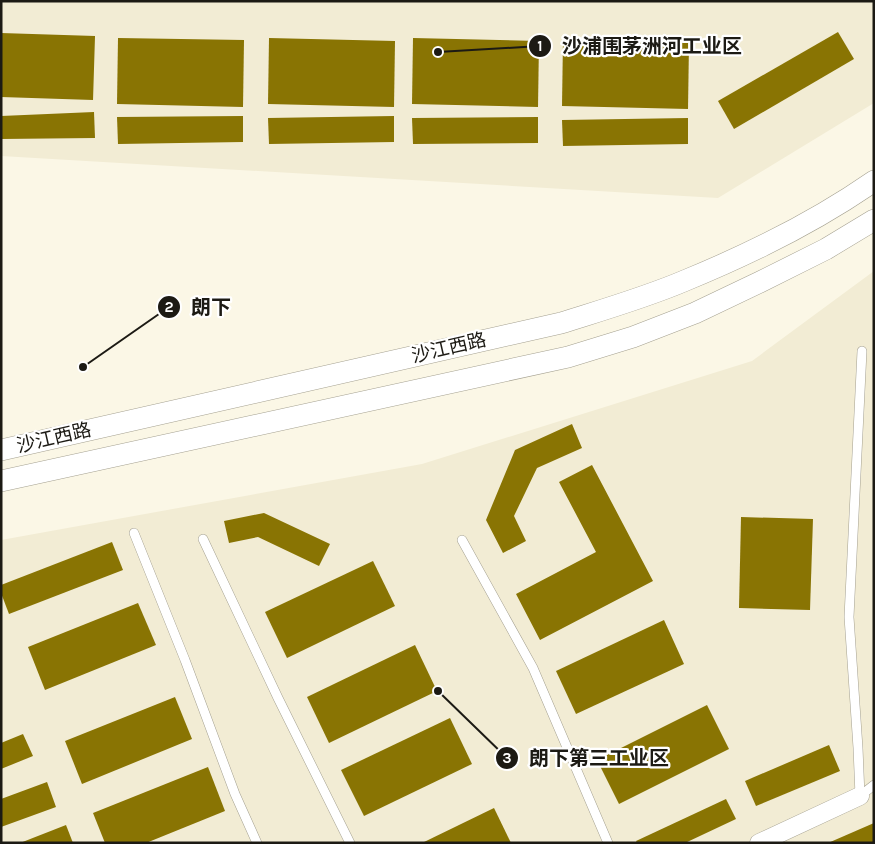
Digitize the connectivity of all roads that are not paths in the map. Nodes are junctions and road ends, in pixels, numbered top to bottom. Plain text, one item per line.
1 (874, 181) edge
2 (874, 220) edge
3 (862, 351) dead end
4 (1, 450) edge
5 (1, 481) edge
6 (134, 533) dead end
7 (203, 539) dead end
8 (462, 540) dead end
9 (874, 785) edge
10 (860, 796) junction
11 (257, 843) edge
12 (350, 843) edge
13 (608, 843) edge
14 (758, 843) edge

1 - 4 street, 沙江西路
2 - 5 street, 沙江西路
3 - 10 lane
6 - 11 lane
7 - 12 lane
8 - 13 lane
9 - 10 lane
10 - 14 street

